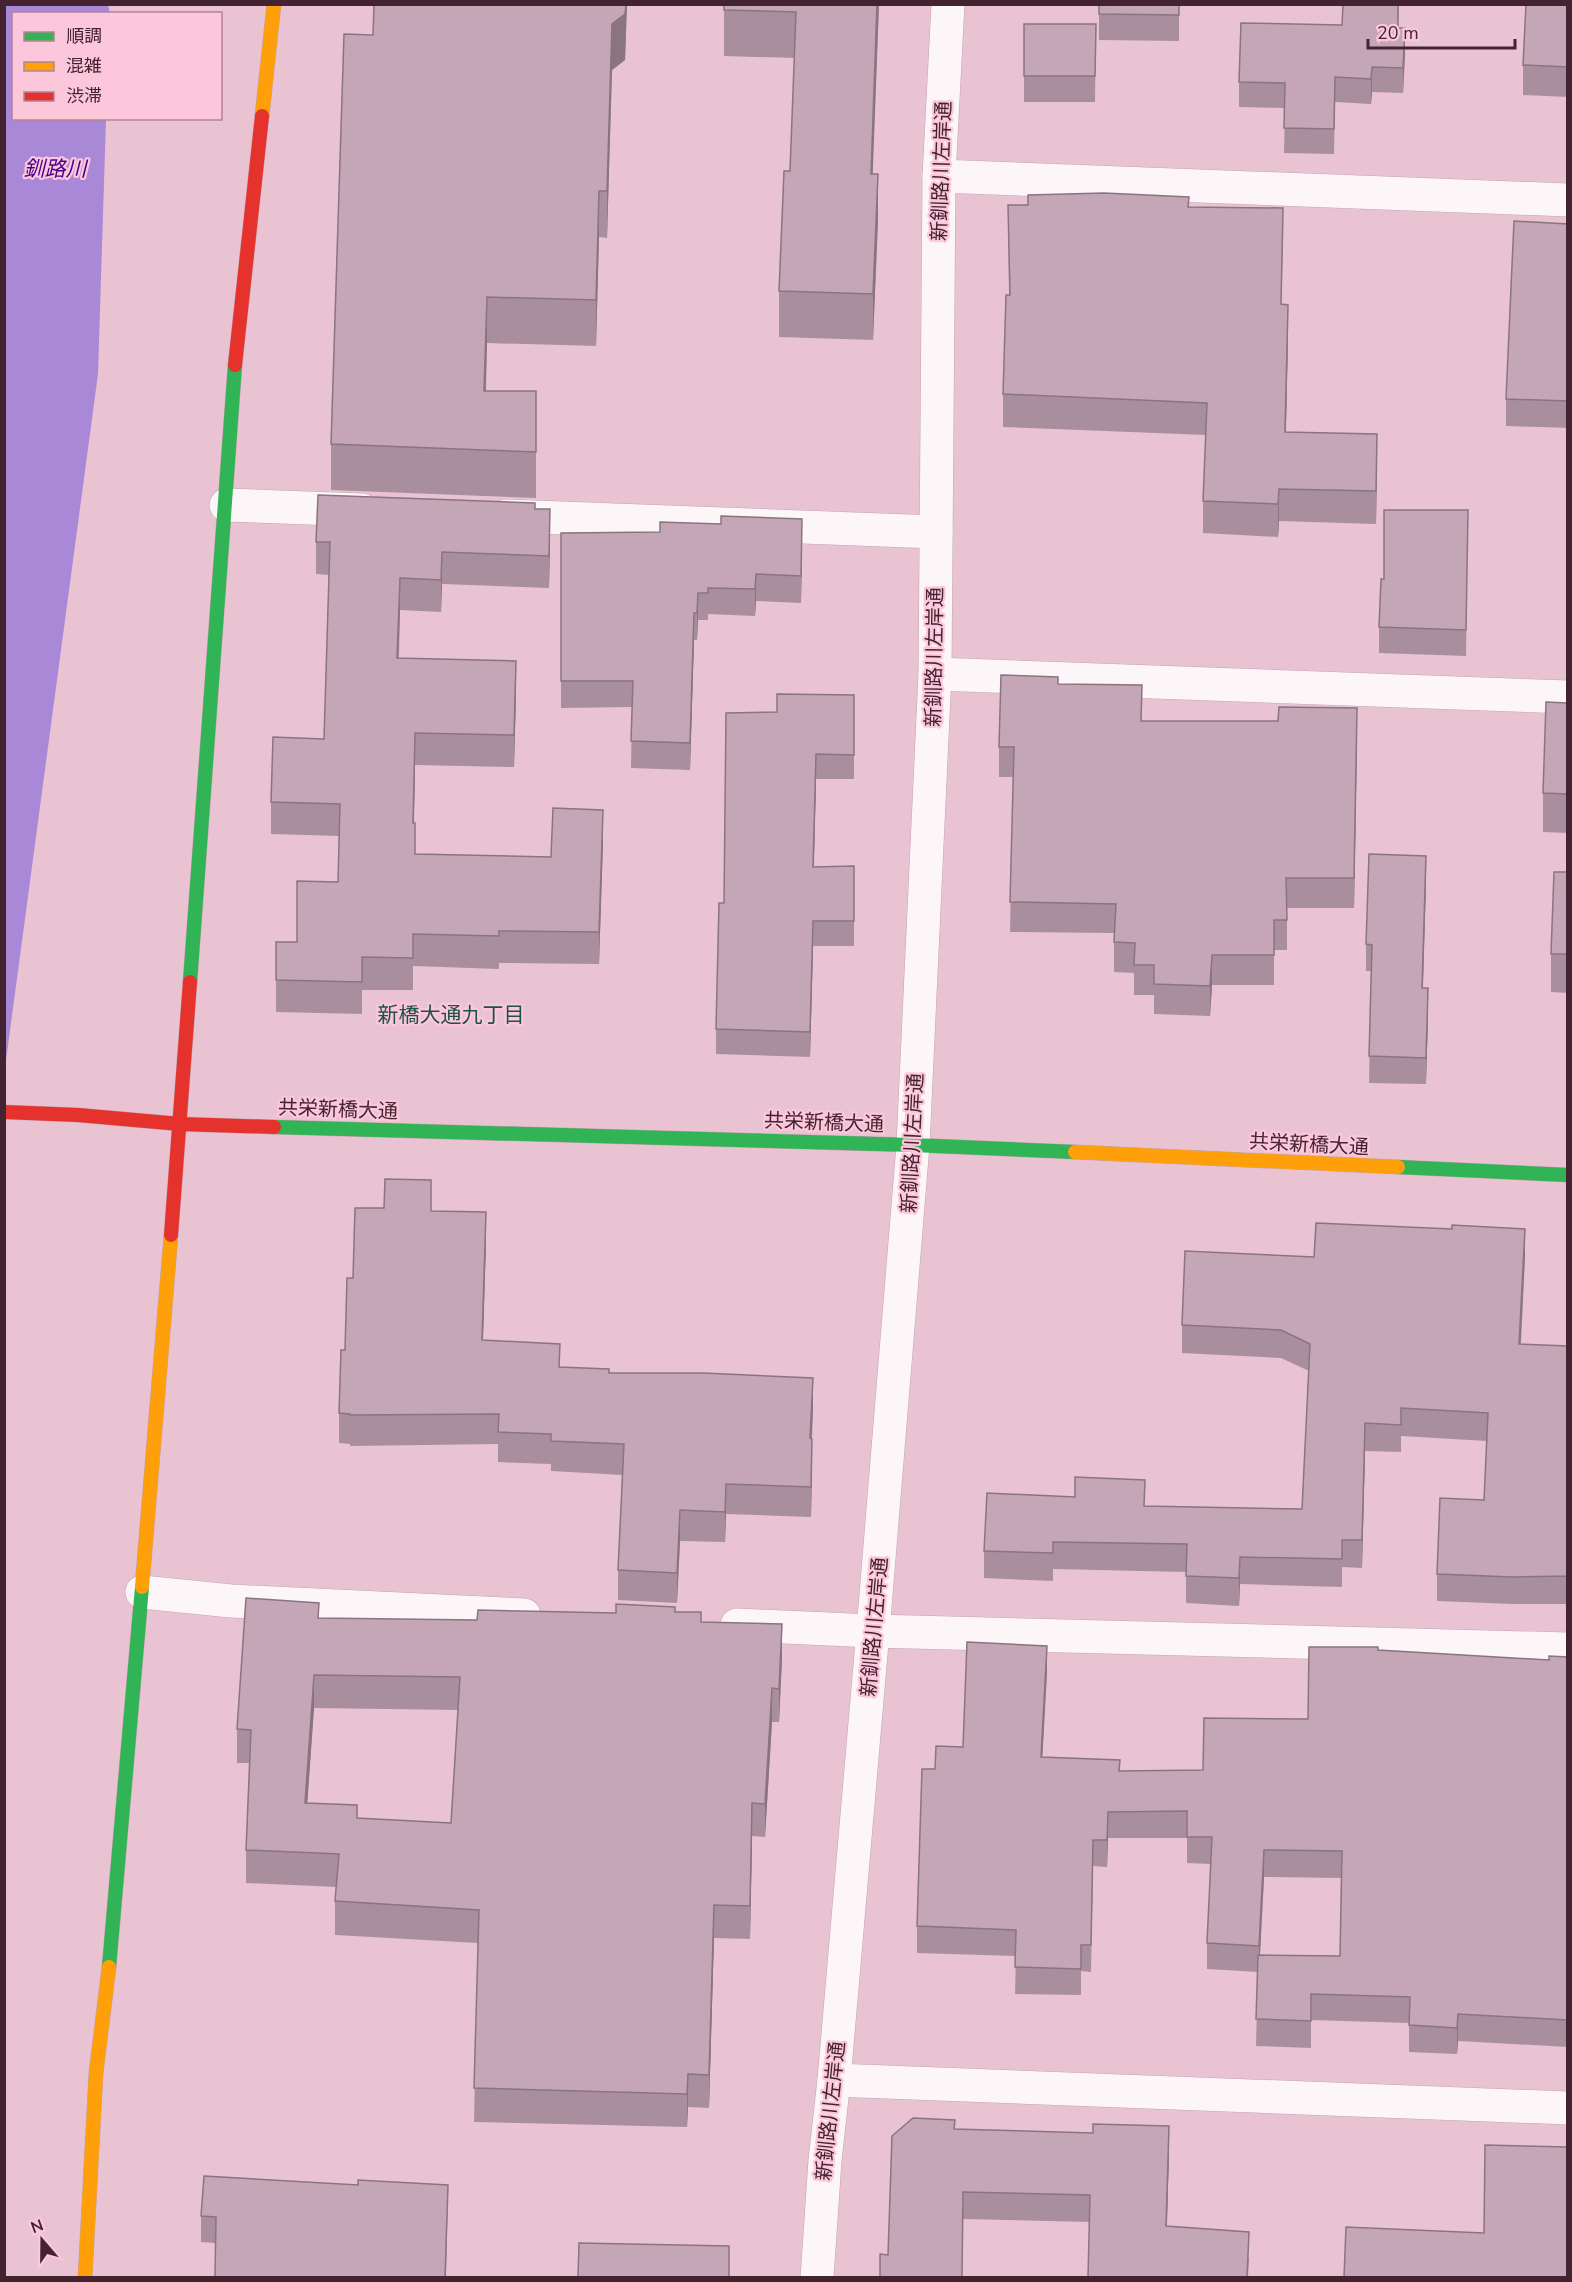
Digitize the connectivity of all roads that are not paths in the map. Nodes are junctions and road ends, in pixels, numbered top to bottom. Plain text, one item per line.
1 (274, 4) edge
2 (948, 4) edge
3 (939, 176) junction
4 (1568, 200) edge
5 (226, 505) junction
6 (391, 512) edge
7 (474, 515) edge
8 (936, 532) junction
9 (935, 674) junction
10 (1568, 697) edge
11 (4, 1112) edge
12 (180, 1124) junction
13 (913, 1145) junction
14 (1568, 1175) edge
15 (142, 1592) junction
16 (552, 1616) edge
17 (707, 1624) edge
18 (873, 1631) junction
19 (1568, 1650) edge
20 (834, 2080) junction
21 (1568, 2108) edge
22 (85, 2277) edge
23 (817, 2277) edge

1 - 5 street
2 - 3 street, 新釧路川左岸通
3 - 4 street
3 - 8 street, 新釧路川左岸通
5 - 6 street
5 - 12 street
7 - 8 street
8 - 9 street, 新釧路川左岸通
9 - 10 street
9 - 13 street, 新釧路川左岸通
11 - 12 street, 共栄新橋大通
12 - 13 street, 共栄新橋大通
12 - 15 street
13 - 14 street, 共栄新橋大通
13 - 18 street, 新釧路川左岸通
15 - 16 street
15 - 22 street
17 - 18 street
18 - 19 street
18 - 20 street, 新釧路川左岸通
20 - 21 street
20 - 23 street, 新釧路川左岸通

